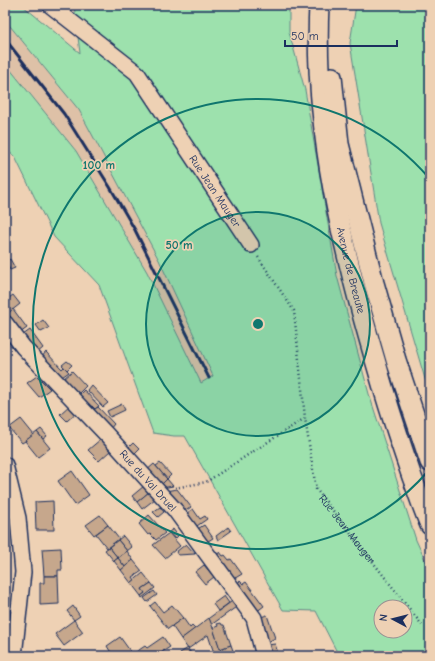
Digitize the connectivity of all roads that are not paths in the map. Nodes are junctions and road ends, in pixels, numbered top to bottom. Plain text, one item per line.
1 (50, 5) edge
2 (319, 5) edge
3 (331, 5) edge
4 (251, 245) road end
5 (5, 323) edge
6 (430, 462) edge
7 (5, 465) edge
8 (430, 525) edge
9 (14, 656) edge
10 (264, 656) edge

1 - 4 street, Rue Jean Mauger
2 - 8 main road, Avenue de Breaute
3 - 6 main road, Avenue de Breaute
5 - 10 street, Rue du Val Druel
7 - 9 street

